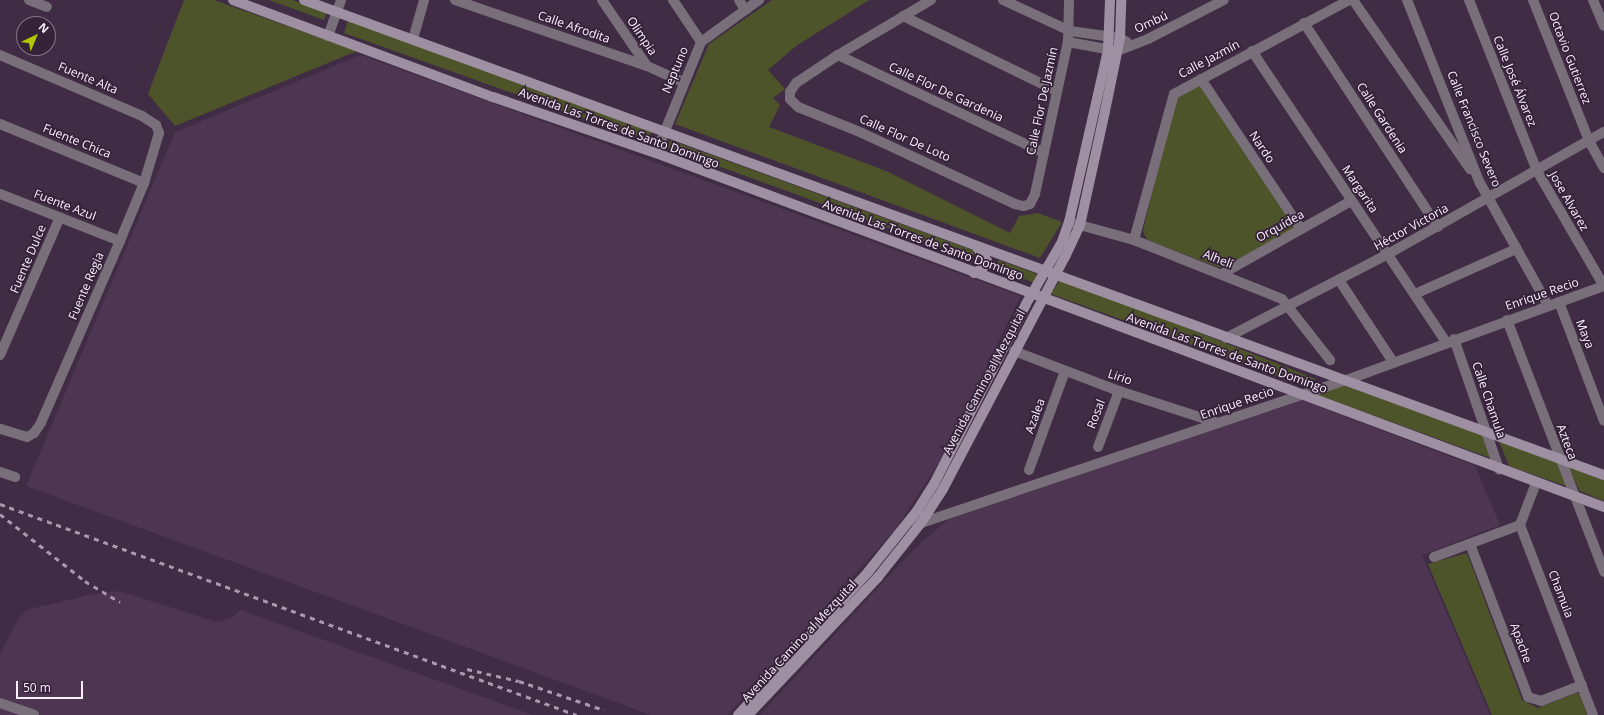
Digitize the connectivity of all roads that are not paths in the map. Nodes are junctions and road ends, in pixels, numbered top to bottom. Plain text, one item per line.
1 (29, 0) edge
2 (233, 0) edge
3 (304, 0) edge
4 (340, 0) edge
5 (424, 0) edge
6 (455, 0) edge
7 (602, 0) edge
8 (673, 0) edge
9 (739, 0) edge
10 (759, 0) edge
11 (931, 0) edge
12 (1003, 0) edge
13 (1069, 0) edge
14 (1110, 0) edge
15 (1121, 0) edge
16 (1224, 0) edge
17 (1349, 0) edge
18 (1353, 0) edge
19 (1407, 0) edge
20 (1469, 0) edge
21 (1533, 0) edge
22 (1594, 0) edge
23 (1207, 4) edge
24 (46, 7) dead end
25 (746, 10) junction
26 (336, 12) junction
27 (903, 16) junction
28 (1304, 23) junction
29 (1604, 26) edge
30 (1070, 31) junction
31 (328, 36) junction
32 (1110, 36) junction
33 (1120, 38) junction
34 (413, 39) junction
35 (701, 42) junction
36 (1068, 42) junction
37 (1131, 45) junction
38 (1113, 51) junction
39 (1252, 51) junction
40 (0, 55) edge
41 (838, 55) junction
42 (647, 66) junction
43 (1201, 79) junction
44 (683, 82) junction
45 (1057, 91) junction
46 (0, 124) edge
47 (664, 130) junction
48 (1604, 132) edge
49 (159, 133) joint
50 (1589, 141) junction
51 (656, 153) junction
52 (1044, 153) junction
53 (1604, 168) edge
54 (1537, 171) junction
55 (144, 183) junction
56 (1480, 184) junction
57 (1, 196) edge
58 (1489, 199) junction
59 (1351, 201) junction
60 (1027, 205) joint
61 (60, 217) junction
62 (1069, 222) junction
63 (1080, 225) junction
64 (1438, 227) junction
65 (1301, 229) junction
66 (1134, 240) junction
67 (120, 241) junction
68 (977, 246) junction
69 (1516, 249) junction
70 (1388, 254) junction
71 (1045, 271) junction
72 (974, 273) junction
73 (1055, 274) junction
74 (1222, 274) junction
75 (1339, 280) junction
76 (1604, 286) edge
77 (1032, 294) junction
78 (1415, 294) junction
79 (1042, 299) junction
80 (1559, 302) junction
81 (1288, 304) junction
82 (1548, 305) junction
83 (1507, 320) junction
84 (1226, 338) junction
85 (1450, 341) junction
86 (1014, 351) junction
87 (0, 355) edge
88 (1330, 360) dead end
89 (1392, 362) junction
90 (1065, 371) junction
91 (1344, 381) junction
92 (1119, 391) junction
93 (1302, 394) junction
94 (1604, 421) edge
95 (1218, 423) junction
96 (0, 429) edge
97 (1488, 433) junction
98 (1098, 447) dead end
99 (1560, 459) junction
100 (1498, 469) junction
101 (1029, 470) dead end
102 (0, 472) edge
103 (1604, 475) edge
104 (15, 477) dead end
105 (1536, 483) junction
106 (1574, 496) junction
107 (1604, 507) edge
108 (910, 520) junction
109 (921, 523) junction
110 (1520, 524) junction
111 (1470, 544) junction
112 (1434, 557) dead end
113 (1604, 572) edge
114 (1582, 686) junction
115 (0, 702) edge
116 (34, 715) edge
117 (738, 715) edge
118 (748, 715) edge
119 (1593, 715) edge

1 - 24 street
2 - 31 street, Avenida Las Torres de Santo Domingo
3 - 26 street, Avenida Las Torres de Santo Domingo
4 - 26 street
5 - 34 street
6 - 42 street, Calle Afrodita
7 - 42 street, Olimpia
8 - 35 street
9 - 25 street
10 - 25 street, Neptuno
11 - 27 street
12 - 30 street
13 - 30 street, Calle Flor De Jazmín
14 - 32 street, Avenida Camino al Mezquital
15 - 33 street, Avenida Camino al Mezquital
16 - 23 street, Ombú
17 - 28 street, Calle Jazmín
18 - 56 street
19 - 56 street, Calle Francisco Severo
20 - 54 street, Calle José Álvarez
21 - 50 street, Octavio Gutierrez
22 - 29 street
23 - 37 street, Ombú
25 - 35 street, Neptuno
26 - 31 street
26 - 34 street, Avenida Las Torres de Santo Domingo
27 - 41 street
27 - 45 street
28 - 39 street, Calle Jazmín
28 - 64 street, Calle Gardenia
30 - 32 street
30 - 36 street, Calle Flor De Jazmín
31 - 51 street, Avenida Las Torres de Santo Domingo
32 - 33 street
32 - 38 street, Avenida Camino al Mezquital
33 - 37 street, Ombú
33 - 38 street, Avenida Camino al Mezquital
34 - 47 street, Avenida Las Torres de Santo Domingo
35 - 44 street, Neptuno
36 - 38 street
36 - 45 street, Calle Flor De Jazmín
37 - 38 street, Ombú
38 - 62 street, Avenida Camino al Mezquital
38 - 63 street, Avenida Camino al Mezquital
39 - 43 street, Calle Jazmín
39 - 59 street, Margarita
40 - 49 street, Fuente Alta
41 - 52 street, Calle Flor De Gardenia
41 - 60 street, Calle Flor De Loto
42 - 44 street, Calle Afrodita
43 - 65 street, Nardo
43 - 66 street, Calle Jazmín
44 - 47 street, Neptuno
45 - 52 street, Calle Flor De Jazmín
46 - 55 street, Fuente Chica
47 - 51 street, Neptuno
47 - 68 street, Avenida Las Torres de Santo Domingo
48 - 50 street, Héctor Victoria
49 - 55 street, Fuente Regia
50 - 53 street, Octavio Gutierrez
50 - 54 street, Héctor Victoria
51 - 72 street, Avenida Las Torres de Santo Domingo
52 - 60 street, Calle Flor De Jazmín
54 - 58 street, Héctor Victoria
54 - 76 street, Jose Alvarez
55 - 67 street, Fuente Regia
56 - 58 street, Calle Francisco Severo
57 - 61 street, Fuente Azul
58 - 64 street, Héctor Victoria
58 - 69 street, Calle Francisco Severo
59 - 65 street, Orquídea
59 - 70 street, Margarita
61 - 67 street, Fuente Azul
61 - 87 street, Fuente Dulce
62 - 63 street, Alhelí
62 - 71 street, Avenida Camino al Mezquital
63 - 66 street, Alhelí
63 - 73 street, Avenida Camino al Mezquital
64 - 70 street, Héctor Victoria
65 - 74 street, Orquídea
66 - 74 street, Alhelí
67 - 96 street, Fuente Regia
68 - 71 street, Avenida Las Torres de Santo Domingo
68 - 72 street
69 - 78 street
69 - 82 street, Calle Francisco Severo
70 - 75 street, Héctor Victoria
70 - 78 street, Margarita
71 - 73 street, Avenida Las Torres de Santo Domingo
71 - 77 street, Avenida Camino al Mezquital
72 - 77 street, Avenida Las Torres de Santo Domingo
73 - 79 street, Avenida Camino al Mezquital
73 - 84 street, Avenida Las Torres de Santo Domingo
74 - 81 street, Alhelí
75 - 81 street, Héctor Victoria
75 - 89 street
76 - 80 street, Enrique Recio
77 - 79 street, Avenida Las Torres de Santo Domingo
77 - 108 street, Avenida Camino al Mezquital
78 - 85 street, Margarita
79 - 86 street, Avenida Camino al Mezquital
79 - 93 street, Avenida Las Torres de Santo Domingo
80 - 82 street, Enrique Recio
80 - 94 street, Maya
81 - 84 street, Héctor Victoria
81 - 88 street, Alhelí
82 - 83 street, Enrique Recio
83 - 85 street, Enrique Recio
83 - 99 street, Azteca
84 - 91 street, Avenida Las Torres de Santo Domingo
85 - 89 street, Enrique Recio
85 - 97 street, Calle Chamula
86 - 90 street, Lirio
86 - 109 street, Avenida Camino al Mezquital
89 - 91 street, Enrique Recio
90 - 92 street, Lirio
90 - 101 street, Azalea
91 - 93 street, Enrique Recio
91 - 97 street, Avenida Las Torres de Santo Domingo
92 - 95 street, Lirio
92 - 98 street, Rosal
93 - 95 street, Enrique Recio
93 - 100 street, Avenida Las Torres de Santo Domingo
95 - 109 street, Enrique Recio
97 - 99 street, Avenida Las Torres de Santo Domingo
97 - 100 street, Calle Chamula
99 - 103 street, Avenida Las Torres de Santo Domingo
99 - 106 street, Azteca
100 - 105 street, Avenida Las Torres de Santo Domingo
102 - 104 street
105 - 106 street, Avenida Las Torres de Santo Domingo
105 - 110 street
106 - 107 street, Avenida Las Torres de Santo Domingo
106 - 113 street, Azteca
108 - 109 street
108 - 117 street, Avenida Camino al Mezquital
109 - 118 street, Avenida Camino al Mezquital
110 - 111 street
110 - 114 street, Chamula
111 - 112 street
111 - 114 street, Apache
114 - 119 street, Chamula
115 - 116 street

